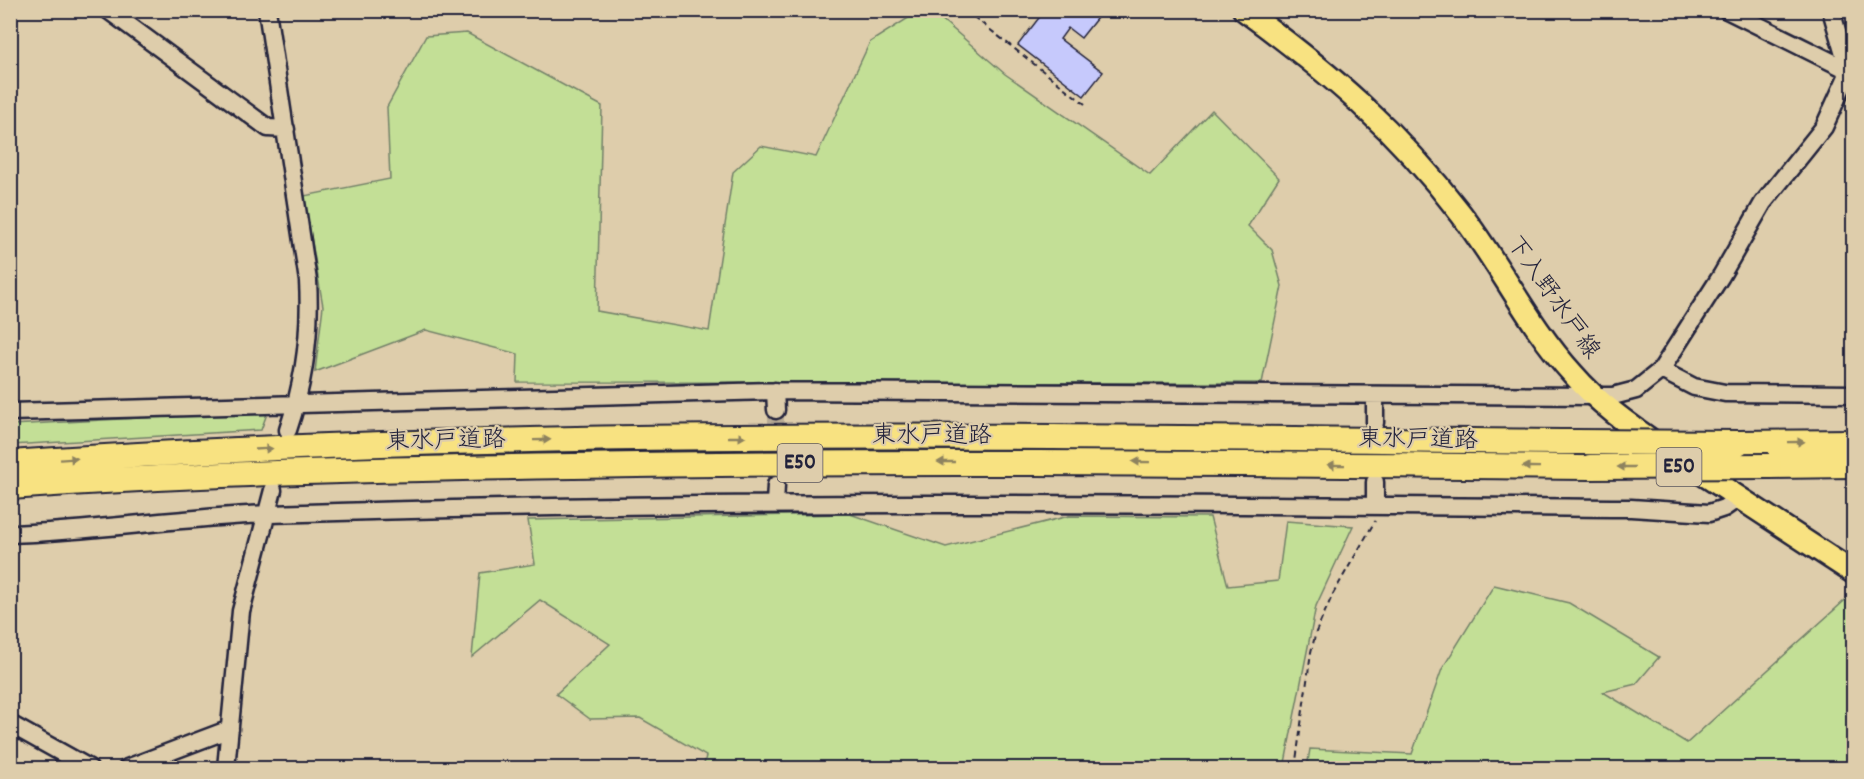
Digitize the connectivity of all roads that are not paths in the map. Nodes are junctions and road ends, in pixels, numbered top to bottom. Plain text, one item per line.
1 (108, 10) edge
2 (267, 10) edge
3 (1244, 10) edge
4 (1726, 10) edge
5 (1831, 10) edge
6 (1851, 73) edge
7 (286, 129) junction
8 (1661, 370) junction
9 (775, 391) junction
10 (1854, 394) edge
11 (1375, 396) junction
12 (1595, 396) junction
13 (297, 403) junction
14 (776, 410) tunnel mouth
15 (10, 412) edge
16 (1375, 423) dead end
17 (288, 430) dead end
18 (1854, 442) edge
19 (10, 463) edge
20 (1854, 465) edge
21 (1375, 482) dead end
22 (776, 485) tunnel mouth
23 (10, 487) edge
24 (273, 490) dead end
25 (1737, 499) junction
26 (775, 504) junction
27 (1375, 506) junction
28 (266, 514) junction
29 (10, 534) edge
30 (1854, 573) edge
31 (10, 724) edge
32 (230, 729) junction
33 (163, 762) edge
34 (89, 768) edge
35 (127, 768) edge
36 (226, 768) edge

1 - 7 street
2 - 7 street
3 - 12 main road, 下入野水戸線
4 - 6 street
5 - 6 street
6 - 8 street
7 - 13 street
8 - 10 street
8 - 12 street
9 - 11 street
9 - 13 street
9 - 14 street
11 - 12 street
11 - 16 street
12 - 25 main road, 下入野水戸線
13 - 15 street
13 - 17 street
19 -> 18 highway, 東水戸道路 / E50, bridge
20 -> 23 highway, 東水戸道路 / E50, bridge
21 - 27 street
22 - 26 street
24 - 28 street
25 - 27 street
25 - 30 main road, 下入野水戸線
26 - 27 street
26 - 28 street
28 - 29 street
28 - 32 street
31 - 34 street
32 - 33 street
32 - 36 street
33 - 35 street

